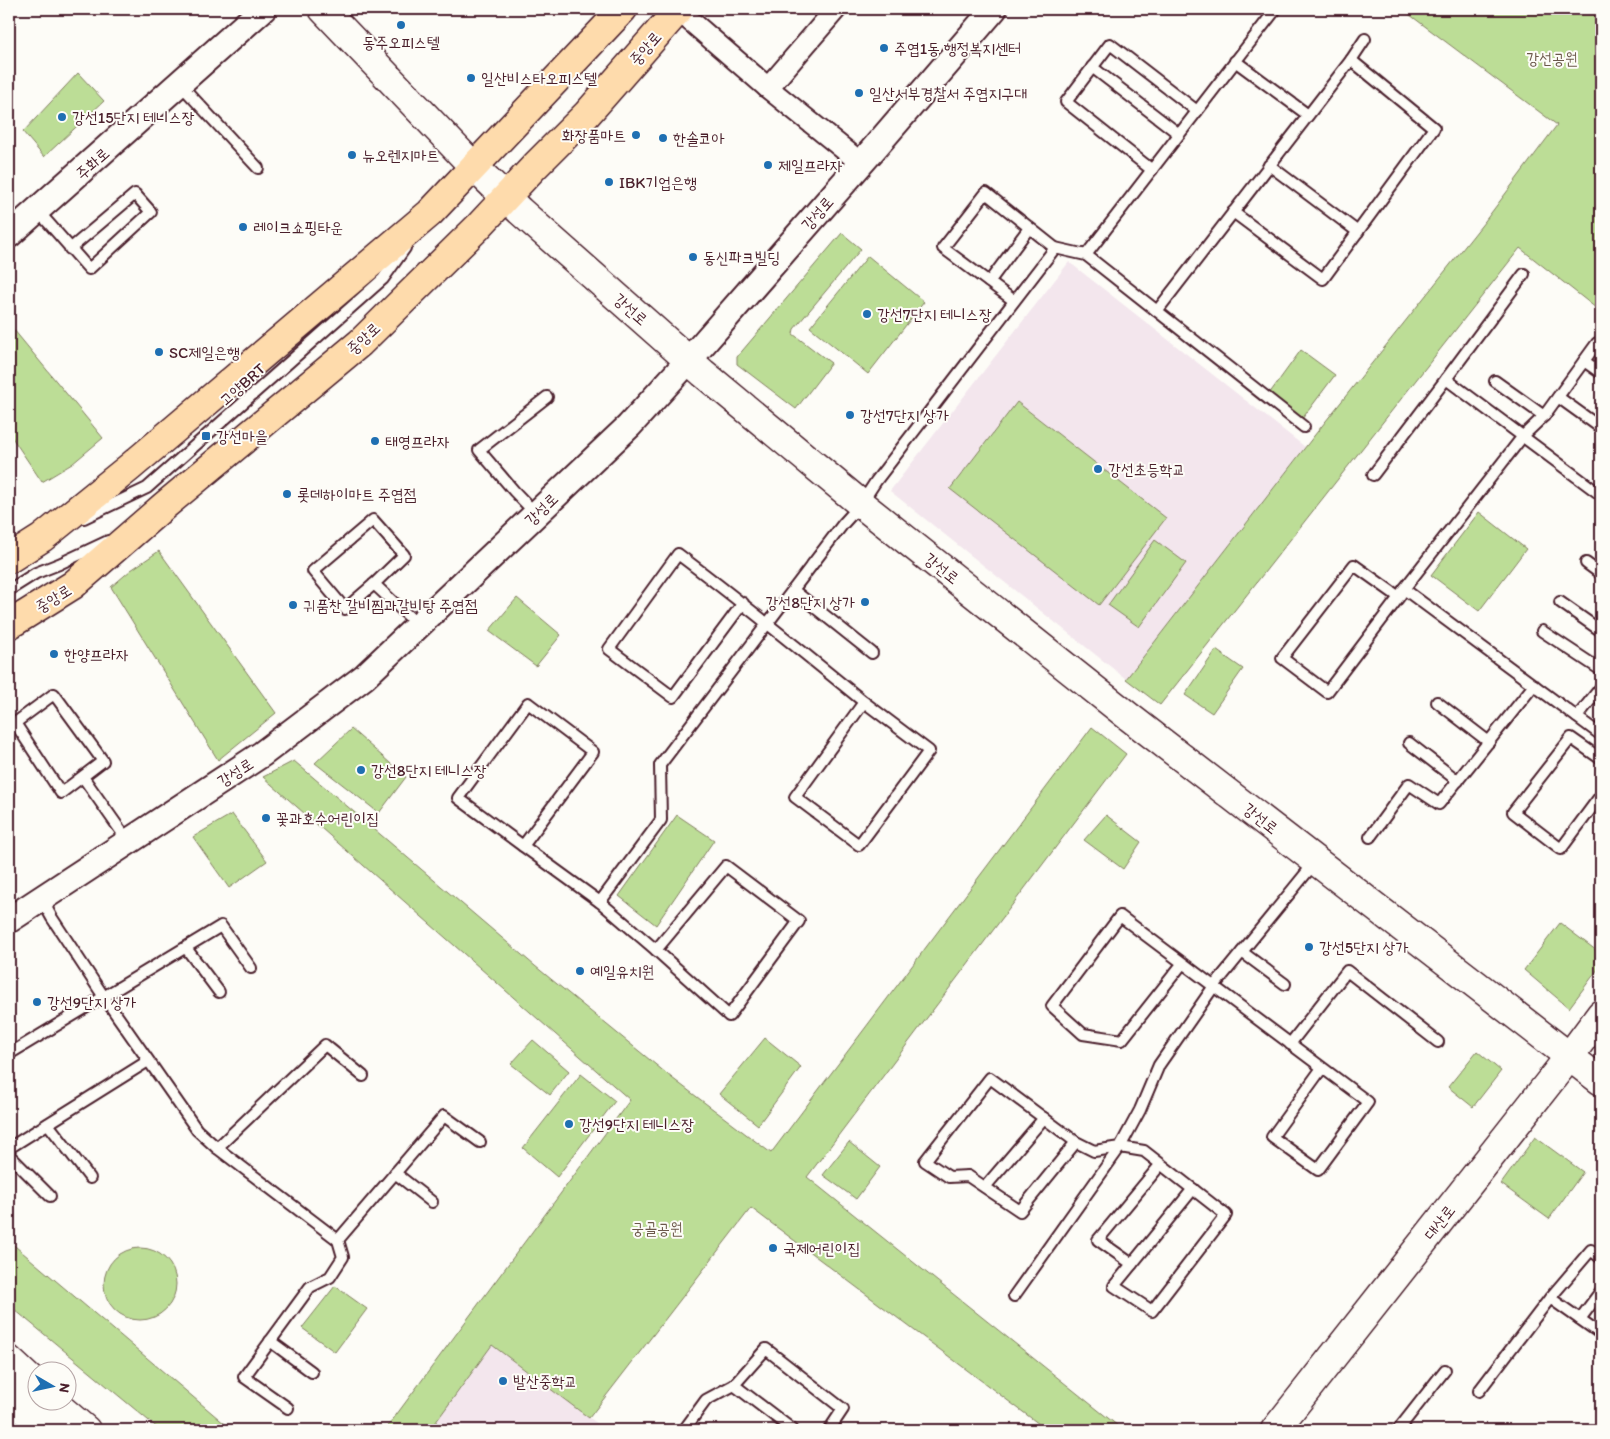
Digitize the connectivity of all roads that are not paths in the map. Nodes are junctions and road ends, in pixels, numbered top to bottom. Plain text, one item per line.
1 (263, 9) edge
2 (323, 9) edge
3 (623, 9) edge
4 (679, 9) edge
5 (836, 9) edge
6 (994, 9) edge
7 (1276, 9) edge
8 (1365, 39) dead end
9 (1350, 60) junction
10 (1235, 61) junction
11 (1092, 67) junction
12 (179, 83) junction
13 (768, 88) junction
14 (1197, 111) junction
15 (1308, 115) junction
16 (1179, 134) junction
17 (861, 163) junction
18 (1270, 165) junction
19 (474, 167) junction
20 (258, 168) dead end
21 (1152, 170) junction
22 (506, 196) junction
23 (38, 211) junction
24 (1233, 212) junction
25 (1029, 228) junction
26 (1358, 232) junction
27 (9, 235) edge
28 (1055, 248) junction
29 (70, 249) junction
30 (1086, 255) junction
31 (1524, 274) dead end
32 (988, 282) junction
33 (1013, 300) junction
34 (1157, 311) junction
35 (1601, 346) edge
36 (689, 360) junction
37 (1584, 361) junction
38 (1601, 373) edge
39 (1446, 379) junction
40 (1495, 380) dead end
41 (547, 397) dead end
42 (1558, 397) junction
43 (1544, 416) junction
44 (1304, 427) dead end
45 (1601, 428) edge
46 (1523, 436) junction
47 (1373, 475) dead end
48 (1601, 495) edge
49 (861, 504) junction
50 (536, 514) junction
51 (147, 522) junction
52 (9, 560) edge
53 (1586, 563) dead end
54 (1601, 574) edge
55 (374, 584) junction
56 (9, 590) edge
57 (794, 590) junction
58 (1401, 593) junction
59 (1560, 602) dead end
60 (743, 603) junction
61 (768, 622) junction
62 (9, 625) edge
63 (419, 626) junction
64 (1601, 631) edge
65 (1542, 632) dead end
66 (872, 652) dead end
67 (1601, 670) edge
68 (1534, 685) junction
69 (1601, 687) edge
70 (864, 702) junction
71 (1437, 702) dead end
72 (1577, 717) junction
73 (1601, 735) edge
74 (1489, 742) junction
75 (1409, 743) dead end
76 (1601, 759) edge
77 (83, 776) junction
78 (1458, 781) junction
79 (1601, 795) edge
80 (1370, 837) dead end
81 (129, 842) junction
82 (523, 846) junction
83 (1316, 861) junction
84 (42, 900) junction
85 (600, 902) junction
86 (9, 920) edge
87 (186, 948) junction
88 (656, 950) junction
89 (1242, 952) junction
90 (1182, 964) junction
91 (251, 968) dead end
92 (1285, 984) dead end
93 (1214, 986) junction
94 (219, 992) dead end
95 (104, 997) junction
96 (1601, 1014) edge
97 (1438, 1042) dead end
98 (1290, 1044) junction
99 (9, 1054) edge
100 (1570, 1057) junction
101 (148, 1061) junction
102 (1322, 1068) junction
103 (364, 1076) dead end
104 (1601, 1081) edge
105 (1044, 1118) junction
106 (48, 1124) junction
107 (480, 1142) dead end
108 (1076, 1142) junction
109 (9, 1148) edge
110 (217, 1148) junction
111 (1120, 1148) junction
112 (9, 1155) edge
113 (1161, 1164) junction
114 (395, 1173) junction
115 (90, 1178) dead end
116 (985, 1187) junction
117 (1193, 1189) junction
118 (50, 1196) dead end
119 (432, 1202) dead end
120 (338, 1240) junction
121 (1601, 1258) edge
122 (1132, 1264) junction
123 (1601, 1291) edge
124 (1014, 1296) dead end
125 (1550, 1298) junction
126 (1580, 1319) junction
127 (1601, 1334) edge
128 (270, 1341) junction
129 (9, 1360) edge
130 (1445, 1370) dead end
131 (312, 1372) dead end
132 (28, 1378) edge
133 (734, 1385) junction
134 (1480, 1390) dead end
135 (9, 1397) edge
136 (288, 1408) dead end
137 (65, 1412) edge
138 (47, 1430) edge
139 (86, 1430) edge
140 (684, 1430) edge
141 (793, 1430) edge
142 (829, 1430) edge
143 (1274, 1430) edge
144 (1398, 1430) edge

1 - 12 street, 주화로
2 - 19 main road, 강선로
3 - 19 main road
4 - 13 street
4 - 22 main road, 중앙로
5 - 13 street
6 - 17 street, 강성로
7 - 10 lane
8 - 9 lane
9 - 15 lane
9 - 26 lane
10 - 14 lane
10 - 15 lane
11 - 14 lane
11 - 16 lane
11 - 21 lane
12 - 20 lane
12 - 23 street, 주화로
13 - 17 street
14 - 16 lane
15 - 18 lane
16 - 21 lane
17 - 36 street, 강성로
18 - 24 lane
18 - 26 lane
19 - 22 main road, 강선로
19 - 52 main road
21 - 30 lane
22 - 36 main road, 강선로
22 - 51 main road, 중앙로
23 - 27 street, 주화로
23 - 29 lane
24 - 26 lane
24 - 34 lane
25 - 28 lane
25 - 32 lane
25 - 32 lane
28 - 30 lane
28 - 33 lane
29 - 29 lane
30 - 34 lane
31 - 39 lane
32 - 33 lane
33 - 49 lane
34 - 44 lane
35 - 37 lane
36 - 49 main road, 강선로
36 - 50 street, 강성로
37 - 38 lane
37 - 42 lane
39 - 46 lane
39 - 47 lane
40 - 43 lane
41 - 50 lane
42 - 43 lane
42 - 45 lane
43 - 46 lane
46 - 48 lane
46 - 58 lane
49 - 57 lane
49 - 83 main road, 강선로
50 - 63 street, 강성로
51 - 56 lane
51 - 62 main road, 중앙로
53 - 54 lane
55 - 55 lane
55 - 63 lane
57 - 61 lane
57 - 66 lane
58 - 58 lane
58 - 68 lane
59 - 64 lane
60 - 60 lane
60 - 61 lane
61 - 70 lane
61 - 85 lane
63 - 81 street, 강성로
65 - 67 lane
68 - 72 lane
68 - 74 lane
69 - 72 lane
70 - 70 lane
71 - 74 lane
72 - 73 lane
74 - 78 lane
75 - 78 lane
76 - 79 lane
77 - 77 lane
77 - 81 lane
78 - 80 lane
81 - 84 street, 강성로
82 - 82 lane
82 - 85 lane
83 - 89 lane
83 - 100 main road, 강선로
84 - 86 street, 강성로
84 - 95 lane
85 - 88 lane
87 - 91 lane
87 - 94 lane
87 - 95 lane
88 - 88 lane
89 - 92 lane
89 - 93 lane
90 - 90 lane
90 - 93 lane
93 - 98 lane
93 - 111 lane
95 - 99 lane
95 - 101 lane
96 - 100 main road, 대산로
97 - 98 lane
98 - 102 lane
100 - 104 main road, 강선로
100 - 143 main road, 대산로
101 - 106 lane
101 - 110 lane
102 - 102 lane
103 - 110 lane
105 - 108 lane
105 - 116 lane
105 - 116 lane
106 - 109 lane
106 - 115 lane
107 - 114 lane
108 - 111 lane
108 - 116 lane
110 - 120 lane
111 - 113 lane
111 - 124 lane
112 - 118 lane
113 - 117 lane
113 - 122 lane
114 - 119 lane
114 - 120 lane
117 - 122 lane
117 - 122 lane
120 - 128 lane
121 - 125 lane
123 - 126 lane
125 - 126 lane
125 - 134 lane
126 - 127 lane
128 - 131 lane
128 - 136 lane
129 - 132 main road
130 - 144 lane
133 - 140 lane
133 - 141 lane
133 - 142 lane
135 - 138 main road
137 - 139 main road

